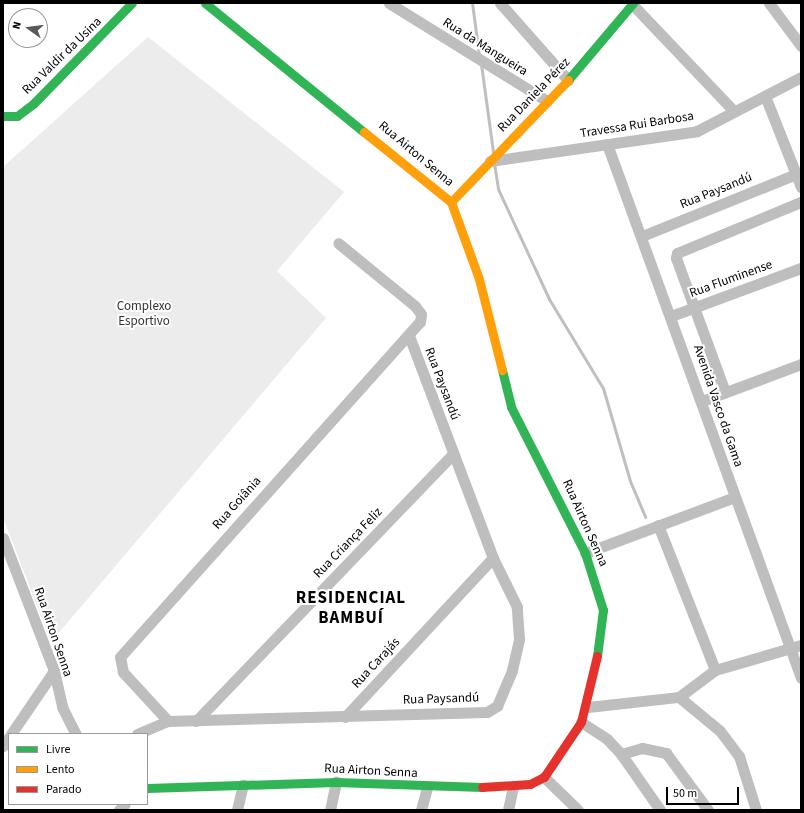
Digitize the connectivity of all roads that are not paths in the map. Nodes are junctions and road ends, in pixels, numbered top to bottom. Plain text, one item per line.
1 (132, 3) edge
2 (205, 3) edge
3 (389, 3) edge
4 (500, 3) edge
5 (632, 3) edge
6 (769, 3) edge
7 (801, 46) edge
8 (801, 77) edge
9 (568, 80) junction
10 (765, 96) junction
11 (547, 101) junction
12 (734, 111) junction
13 (4, 117) edge
14 (607, 144) junction
15 (494, 158) junction
16 (799, 173) edge
17 (801, 187) edge
18 (451, 202) junction
19 (801, 202) edge
20 (642, 236) junction
21 (338, 243) dead end
22 (801, 268) edge
23 (694, 308) junction
24 (672, 316) junction
25 (409, 336) junction
26 (801, 364) edge
27 (725, 392) junction
28 (702, 401) junction
29 (453, 454) junction
30 (735, 497) junction
31 (658, 525) junction
32 (3, 539) edge
33 (585, 553) junction
34 (493, 558) junction
35 (801, 645) edge
36 (790, 649) junction
37 (715, 670) junction
38 (54, 671) junction
39 (801, 678) edge
40 (679, 697) junction
41 (588, 706) junction
42 (345, 717) junction
43 (168, 721) junction
44 (196, 721) junction
45 (581, 722) junction
46 (12, 733) edge
47 (75, 733) edge
48 (139, 733) edge
49 (621, 754) junction
50 (544, 777) junction
51 (336, 782) junction
52 (243, 785) junction
53 (427, 787) junction
54 (513, 787) junction
55 (148, 788) edge
56 (237, 810) edge
57 (330, 810) edge
58 (421, 810) edge
59 (508, 810) edge
60 (578, 810) edge
61 (660, 810) edge
62 (708, 810) edge
63 (756, 810) edge

1 - 13 street, Rua Valdir da Usina
2 - 18 street, Rua Airton Senna
3 - 11 street, Rua da Mangueira
4 - 9 street
5 - 9 street, Rua Daniela Pérez
5 - 12 street
6 - 7 street
8 - 10 street, Travessa Rui Barbosa
9 - 11 street, Rua Daniela Pérez
10 - 12 street, Travessa Rui Barbosa
10 - 16 street
11 - 15 street, Rua Daniela Pérez
12 - 14 street, Travessa Rui Barbosa
14 - 15 street, Travessa Rui Barbosa
14 - 20 street, Avenida Vasco da Gama
15 - 18 street, Rua Daniela Pérez
16 - 17 street
16 - 20 street, Rua Paysandú
18 - 33 street, Rua Airton Senna
19 - 23 street
20 - 24 street, Avenida Vasco da Gama
21 - 25 street, Rua Goiânia
22 - 23 street, Rua Fluminense
23 - 24 street, Rua Fluminense
23 - 27 street
24 - 28 street, Avenida Vasco da Gama
25 - 29 street, Rua Paysandú
25 - 43 street, Rua Goiânia
26 - 27 street
27 - 28 street
28 - 30 street, Avenida Vasco da Gama
29 - 34 street, Rua Paysandú
29 - 44 street, Rua Criança Feliz
30 - 31 street
30 - 36 street, Avenida Vasco da Gama
31 - 33 street
31 - 37 street
32 - 38 street, Rua Airton Senna
33 - 41 street, Rua Airton Senna
34 - 42 street, Rua Carajás
34 - 42 street, Rua Paysandú
35 - 36 street
36 - 37 street
36 - 39 street, Avenida Vasco da Gama
37 - 40 street
38 - 46 street
38 - 47 street, Rua Airton Senna
40 - 41 street
40 - 63 street
41 - 45 street, Rua Airton Senna
42 - 44 street, Rua Paysandú
43 - 44 street, Rua Paysandú
43 - 48 street, Rua Paysandú
45 - 49 street
45 - 50 street, Rua Airton Senna
49 - 61 street
49 - 62 street
50 - 54 street, Rua Airton Senna
50 - 60 street
51 - 52 street, Rua Airton Senna
51 - 53 street, Rua Airton Senna
51 - 57 street
52 - 55 street, Rua Airton Senna
52 - 56 street
53 - 54 street, Rua Airton Senna
53 - 58 street
54 - 59 street

